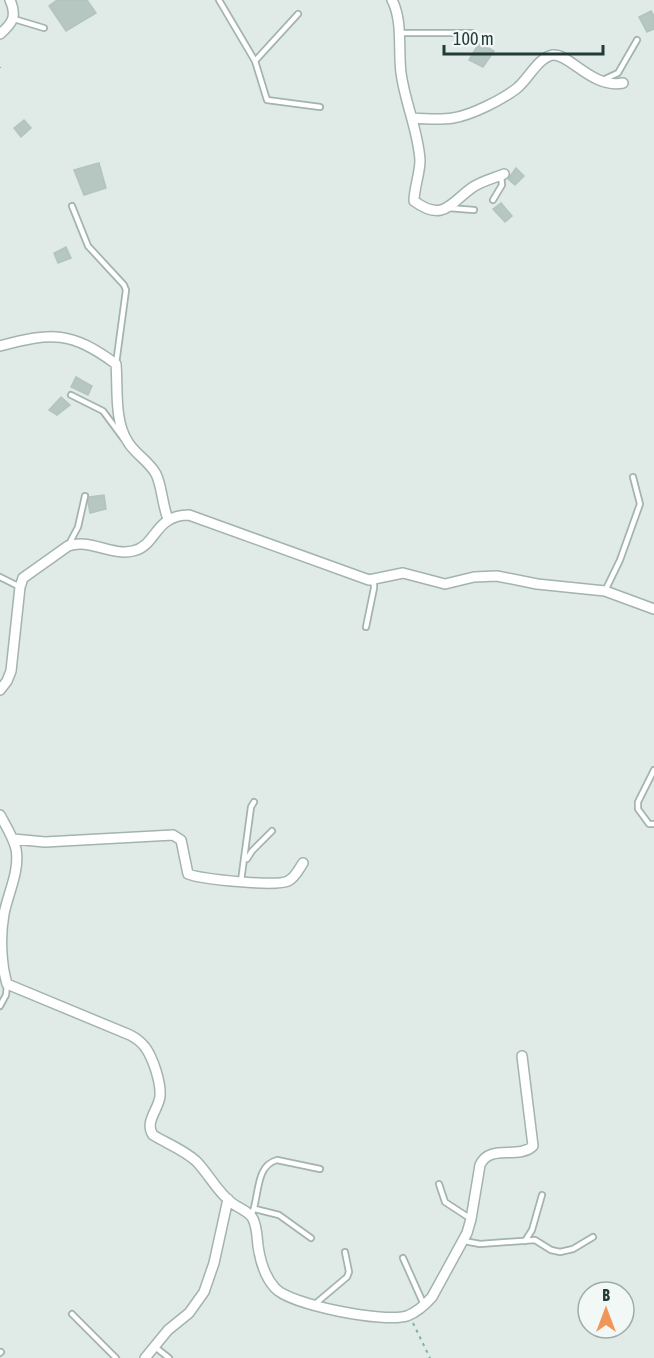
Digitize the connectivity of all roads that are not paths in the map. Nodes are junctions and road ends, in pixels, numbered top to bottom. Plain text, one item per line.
1 (10, 0) edge
2 (219, 0) edge
3 (392, 0) edge
4 (298, 14) dead end
5 (14, 19) junction
6 (44, 28) dead end
7 (399, 33) junction
8 (472, 33) dead end
9 (0, 34) edge
10 (637, 40) dead end
11 (255, 61) junction
12 (599, 81) junction
13 (623, 83) dead end
14 (320, 107) dead end
15 (412, 118) junction
16 (503, 175) joint
17 (494, 200) dead end
18 (72, 206) dead end
19 (448, 208) junction
20 (474, 210) dead end
21 (0, 346) edge
22 (116, 364) junction
23 (71, 395) dead end
24 (128, 443) junction
25 (633, 477) dead end
26 (85, 496) dead end
27 (168, 519) junction
28 (68, 546) junction
29 (0, 577) edge
30 (369, 580) junction
31 (20, 586) junction
32 (605, 591) junction
33 (654, 609) edge
34 (366, 627) dead end
35 (0, 690) edge
36 (654, 770) edge
37 (254, 802) dead end
38 (0, 815) edge
39 (654, 824) edge
40 (272, 831) dead end
41 (13, 839) junction
42 (245, 861) junction
43 (303, 863) dead end
44 (241, 881) junction
45 (2, 914) edge
46 (6, 984) junction
47 (0, 1006) edge
48 (522, 1056) dead end
49 (320, 1169) dead end
50 (439, 1185) dead end
51 (542, 1195) dead end
52 (228, 1199) junction
53 (253, 1213) junction
54 (471, 1219) junction
55 (593, 1237) dead end
56 (311, 1238) dead end
57 (464, 1241) junction
58 (525, 1241) junction
59 (345, 1252) dead end
60 (403, 1258) dead end
61 (315, 1304) junction
62 (424, 1305) junction
63 (72, 1314) dead end
64 (155, 1347) junction
65 (116, 1358) edge
66 (145, 1358) edge
67 (169, 1358) edge

1 - 5 street
2 - 11 lane
3 - 7 street
4 - 11 lane
5 - 6 lane
5 - 9 street
7 - 8 lane
7 - 15 street
10 - 12 lane
11 - 14 lane
12 - 13 street
12 - 15 street
15 - 19 street
16 - 17 lane
16 - 19 street
18 - 22 lane
19 - 20 lane
21 - 22 street
22 - 24 street
23 - 24 lane
24 - 27 street
25 - 32 lane
26 - 28 lane
27 - 28 street
27 - 30 street
28 - 31 street
29 - 31 lane
30 - 32 street
30 - 34 lane
31 - 35 street
32 - 33 street
36 - 39 lane
37 - 42 lane
38 - 41 street
40 - 42 lane
41 - 44 street
41 - 45 street
42 - 44 lane
43 - 44 street
45 - 46 street
46 - 47 lane
46 - 52 street
48 - 54 street
49 - 53 lane
50 - 54 lane
51 - 58 lane
52 - 53 street
52 - 64 street
53 - 56 lane
53 - 61 street
54 - 57 street
55 - 58 lane
57 - 58 lane
57 - 62 street
59 - 61 lane
60 - 62 lane
61 - 62 street
63 - 65 lane
64 - 66 street
64 - 67 lane

